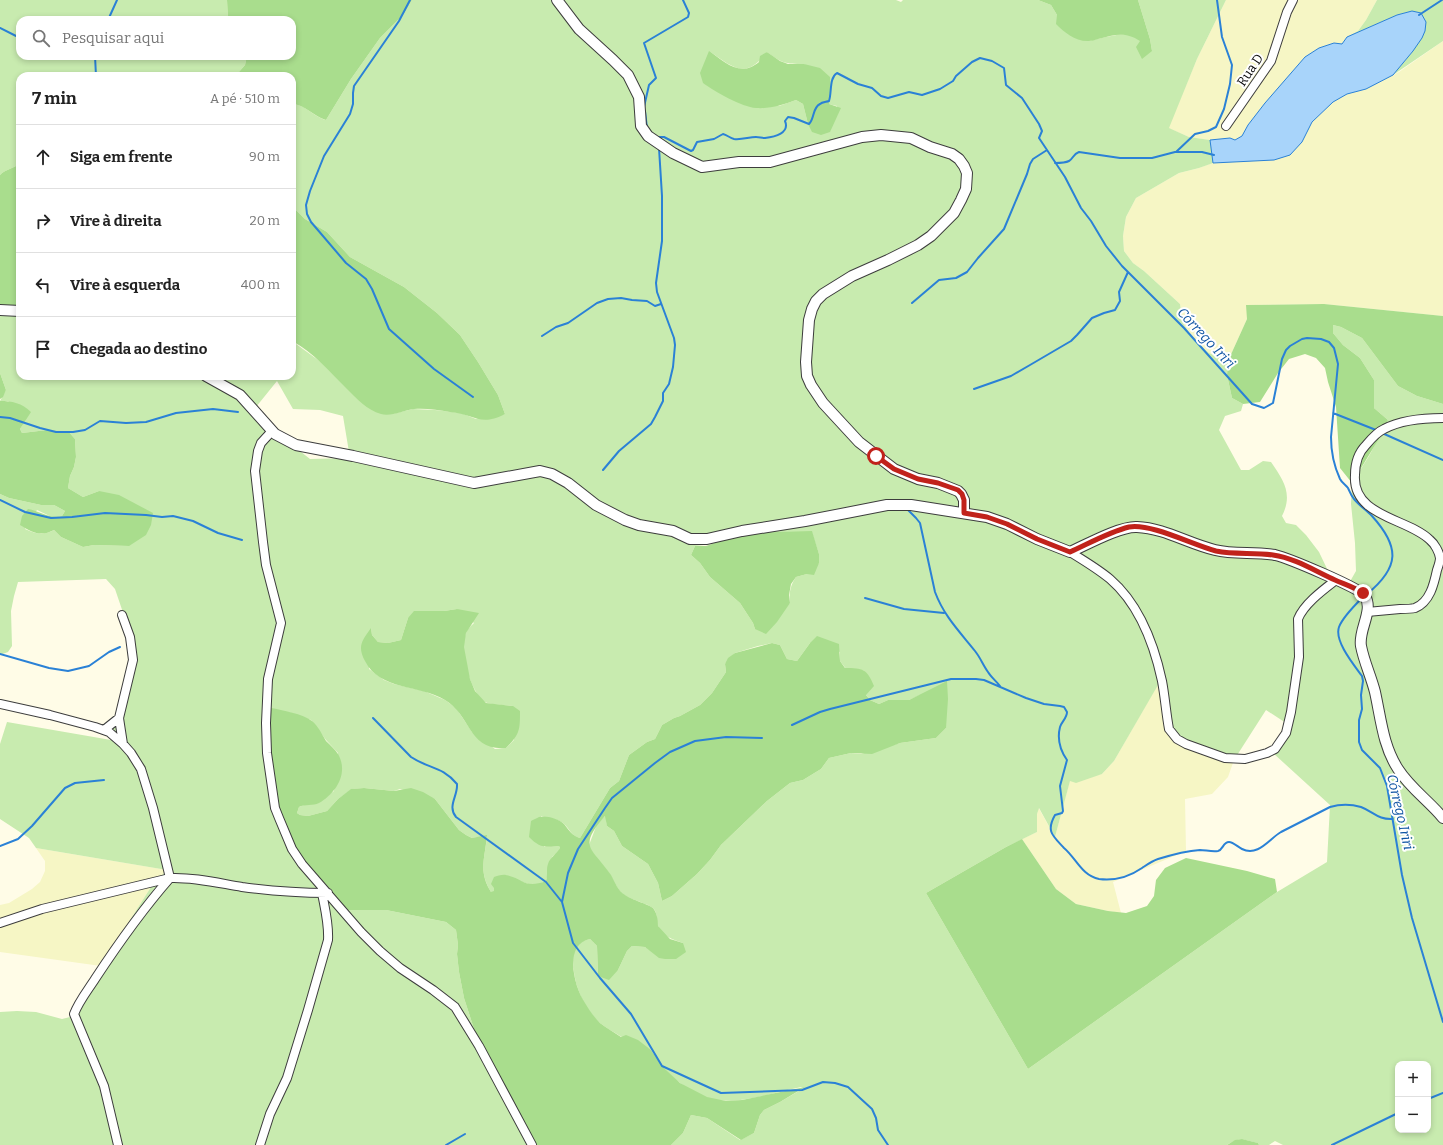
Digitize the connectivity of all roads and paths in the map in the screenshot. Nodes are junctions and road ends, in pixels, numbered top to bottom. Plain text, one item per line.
1 (557, 0) edge
2 (1293, 0) edge
3 (1226, 126) dead end
4 (0, 310) edge
5 (16, 311) edge
6 (213, 380) edge
7 (1443, 418) edge
8 (272, 431) junction
9 (964, 513) junction
10 (1070, 552) junction
11 (1336, 580) junction
12 (1366, 604) junction
13 (122, 615) dead end
14 (0, 704) edge
15 (119, 718) junction
16 (104, 730) junction
17 (123, 744) junction
18 (1443, 818) edge
19 (170, 878) junction
20 (325, 893) junction
21 (0, 923) edge
22 (118, 1145) edge
23 (260, 1145) edge
24 (532, 1145) edge

1 - 9 street
2 - 3 street, Rua D
4 - 5 street
6 - 8 street
7 - 12 street
8 - 9 street
8 - 20 street
9 - 10 street
10 - 11 street
10 - 11 street
11 - 12 street
12 - 18 street
13 - 15 street
14 - 16 street
15 - 16 street
15 - 17 street
16 - 17 street
17 - 19 street
19 - 20 street
19 - 21 street
19 - 22 street
20 - 23 street
20 - 24 street

